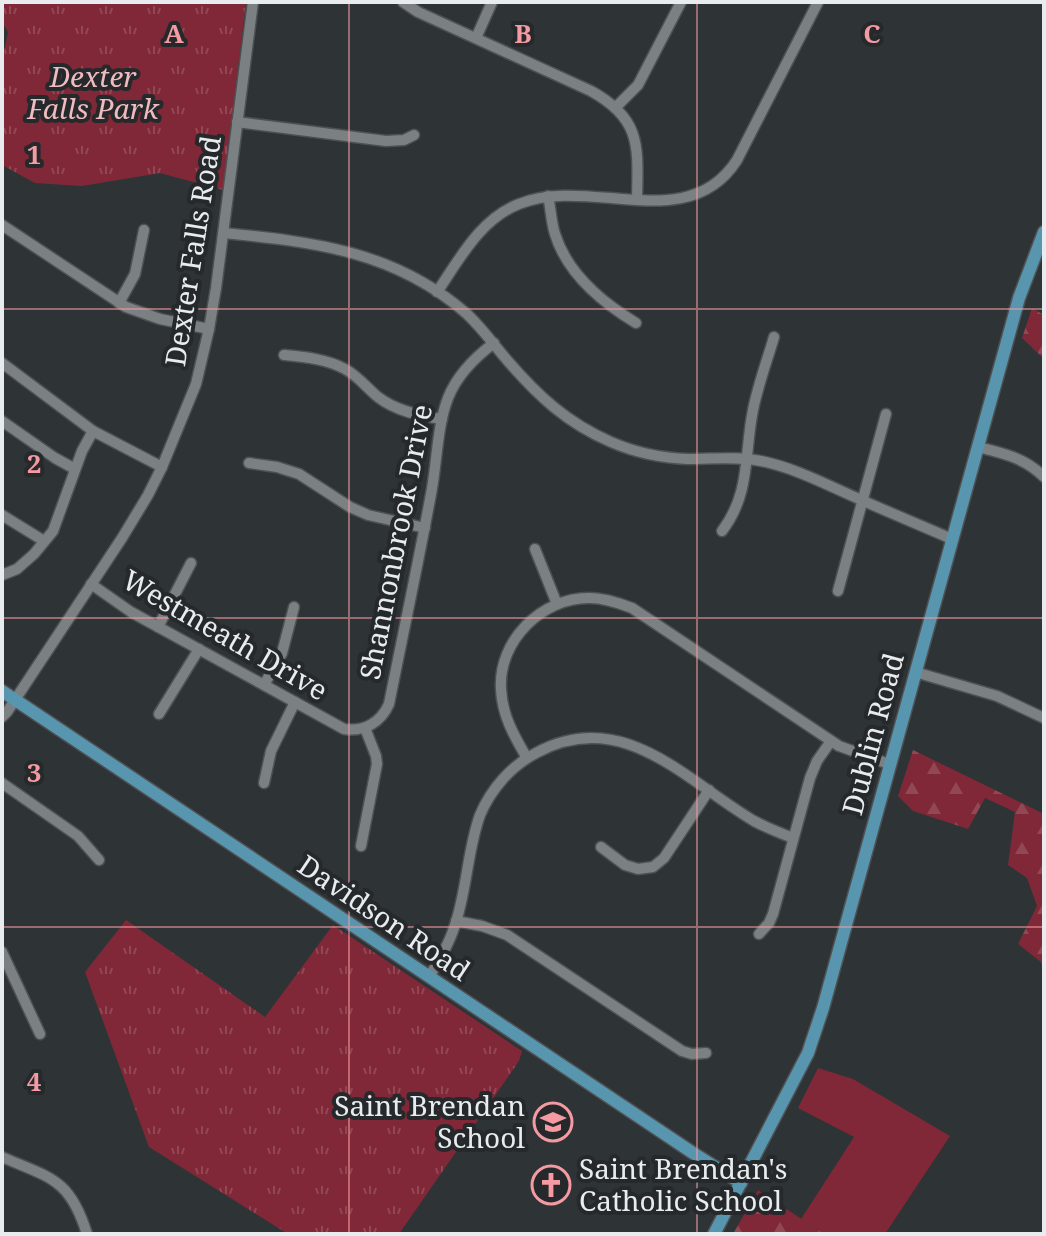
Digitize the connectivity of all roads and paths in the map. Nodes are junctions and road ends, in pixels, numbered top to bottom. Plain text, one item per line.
1 (253, 2) edge
2 (403, 2) edge
3 (492, 2) edge
4 (681, 2) edge
5 (818, 2) edge
6 (476, 38) junction
7 (616, 107) junction
8 (237, 122) junction
9 (414, 135) dead end
10 (548, 196) junction
11 (637, 200) junction
12 (2, 225) edge
13 (144, 230) dead end
14 (224, 233) junction
15 (1043, 239) edge
16 (437, 292) junction
17 (119, 303) junction
18 (636, 323) dead end
19 (209, 329) junction
20 (774, 337) dead end
21 (494, 343) junction
22 (284, 355) dead end
23 (2, 363) edge
24 (886, 414) dead end
25 (442, 419) junction
26 (2, 421) edge
27 (93, 431) junction
28 (978, 447) junction
29 (747, 459) junction
30 (249, 463) dead end
31 (162, 467) junction
32 (75, 469) junction
33 (1044, 477) edge
34 (862, 500) junction
35 (2, 515) edge
36 (425, 528) junction
37 (722, 531) dead end
38 (952, 539) junction
39 (44, 541) junction
40 (535, 549) dead end
41 (191, 563) dead end
42 (2, 575) edge
43 (91, 584) junction
44 (838, 591) dead end
45 (557, 604) junction
46 (294, 607) dead end
47 (158, 627) junction
48 (199, 649) junction
49 (915, 672) junction
50 (264, 685) junction
51 (2, 691) edge
52 (14, 699) junction
53 (295, 702) junction
54 (159, 714) dead end
55 (2, 717) edge
56 (1044, 718) edge
57 (365, 728) junction
58 (831, 741) junction
59 (527, 758) junction
60 (889, 764) junction
61 (2, 783) edge
62 (264, 783) dead end
63 (709, 790) junction
64 (793, 838) junction
65 (361, 846) dead end
66 (601, 847) dead end
67 (99, 860) dead end
68 (456, 921) junction
69 (759, 934) dead end
70 (2, 952) edge
71 (429, 977) junction
72 (40, 1034) dead end
73 (706, 1053) dead end
74 (2, 1157) edge
75 (741, 1183) junction
76 (87, 1234) edge
77 (714, 1234) edge

1 - 8 street, Dexter Falls Road
2 - 6 street
3 - 6 street
4 - 7 street
5 - 11 street
6 - 7 street
7 - 11 street
8 - 9 street
8 - 14 street, Dexter Falls Road
10 - 11 street
10 - 16 street
10 - 18 street
12 - 17 street
13 - 17 street
14 - 16 street
14 - 19 street, Dexter Falls Road
15 - 28 main road, Dublin Road
16 - 21 street
17 - 19 street
19 - 31 street, Dexter Falls Road
20 - 29 street
21 - 25 street, Shannonbrook Drive
21 - 29 street
22 - 25 street
23 - 27 street
24 - 34 street
25 - 36 street, Shannonbrook Drive
26 - 32 street
27 - 31 street
27 - 32 street
28 - 33 street
28 - 38 main road, Dublin Road
29 - 34 street
29 - 37 street
30 - 36 street
31 - 43 street, Dexter Falls Road
32 - 39 street
34 - 38 street
34 - 44 street
35 - 39 street
36 - 57 street, Shannonbrook Drive
38 - 49 main road, Dublin Road
39 - 42 street
40 - 45 street
41 - 47 street
43 - 47 street, Westmeath Drive
43 - 52 street, Dexter Falls Road
45 - 58 street
45 - 59 street
46 - 50 street
47 - 48 street, Westmeath Drive
48 - 50 street, Westmeath Drive
48 - 54 street
49 - 56 street
49 - 60 main road, Dublin Road
50 - 53 street, Westmeath Drive
51 - 52 main road, Davidson Road
52 - 55 street, Dexter Falls Road
52 - 71 main road, Davidson Road
53 - 57 street, Westmeath Drive
53 - 62 street
57 - 65 street
58 - 60 street
58 - 64 street
59 - 63 street
59 - 68 street
60 - 75 main road, Dublin Road
61 - 67 street
63 - 64 street
63 - 66 street
64 - 69 street
68 - 71 street
68 - 73 street
70 - 72 street
71 - 75 main road, Davidson Road
74 - 76 street
75 - 77 main road, Dublin Road

